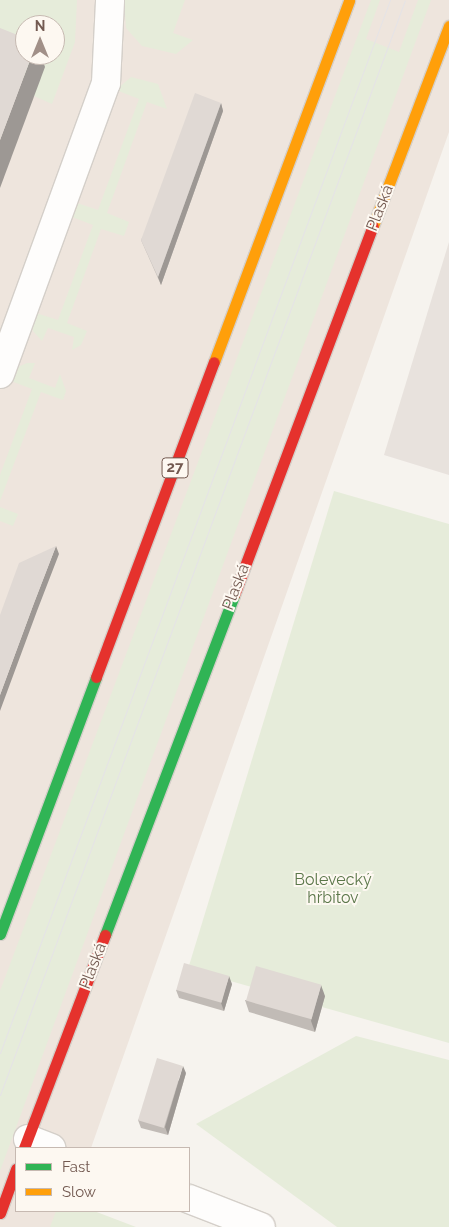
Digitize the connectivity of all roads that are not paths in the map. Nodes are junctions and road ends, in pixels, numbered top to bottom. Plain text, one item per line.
1 (110, 0) edge
2 (349, 0) edge
3 (449, 26) edge
4 (0, 374) edge
5 (0, 934) edge
6 (34, 1145) edge
7 (15, 1172) edge
8 (190, 1199) edge
9 (0, 1213) edge
10 (262, 1227) edge

1 - 4 street
2 - 5 main road, 27
3 - 6 main road, Plaská
7 - 9 main road
8 - 10 street

